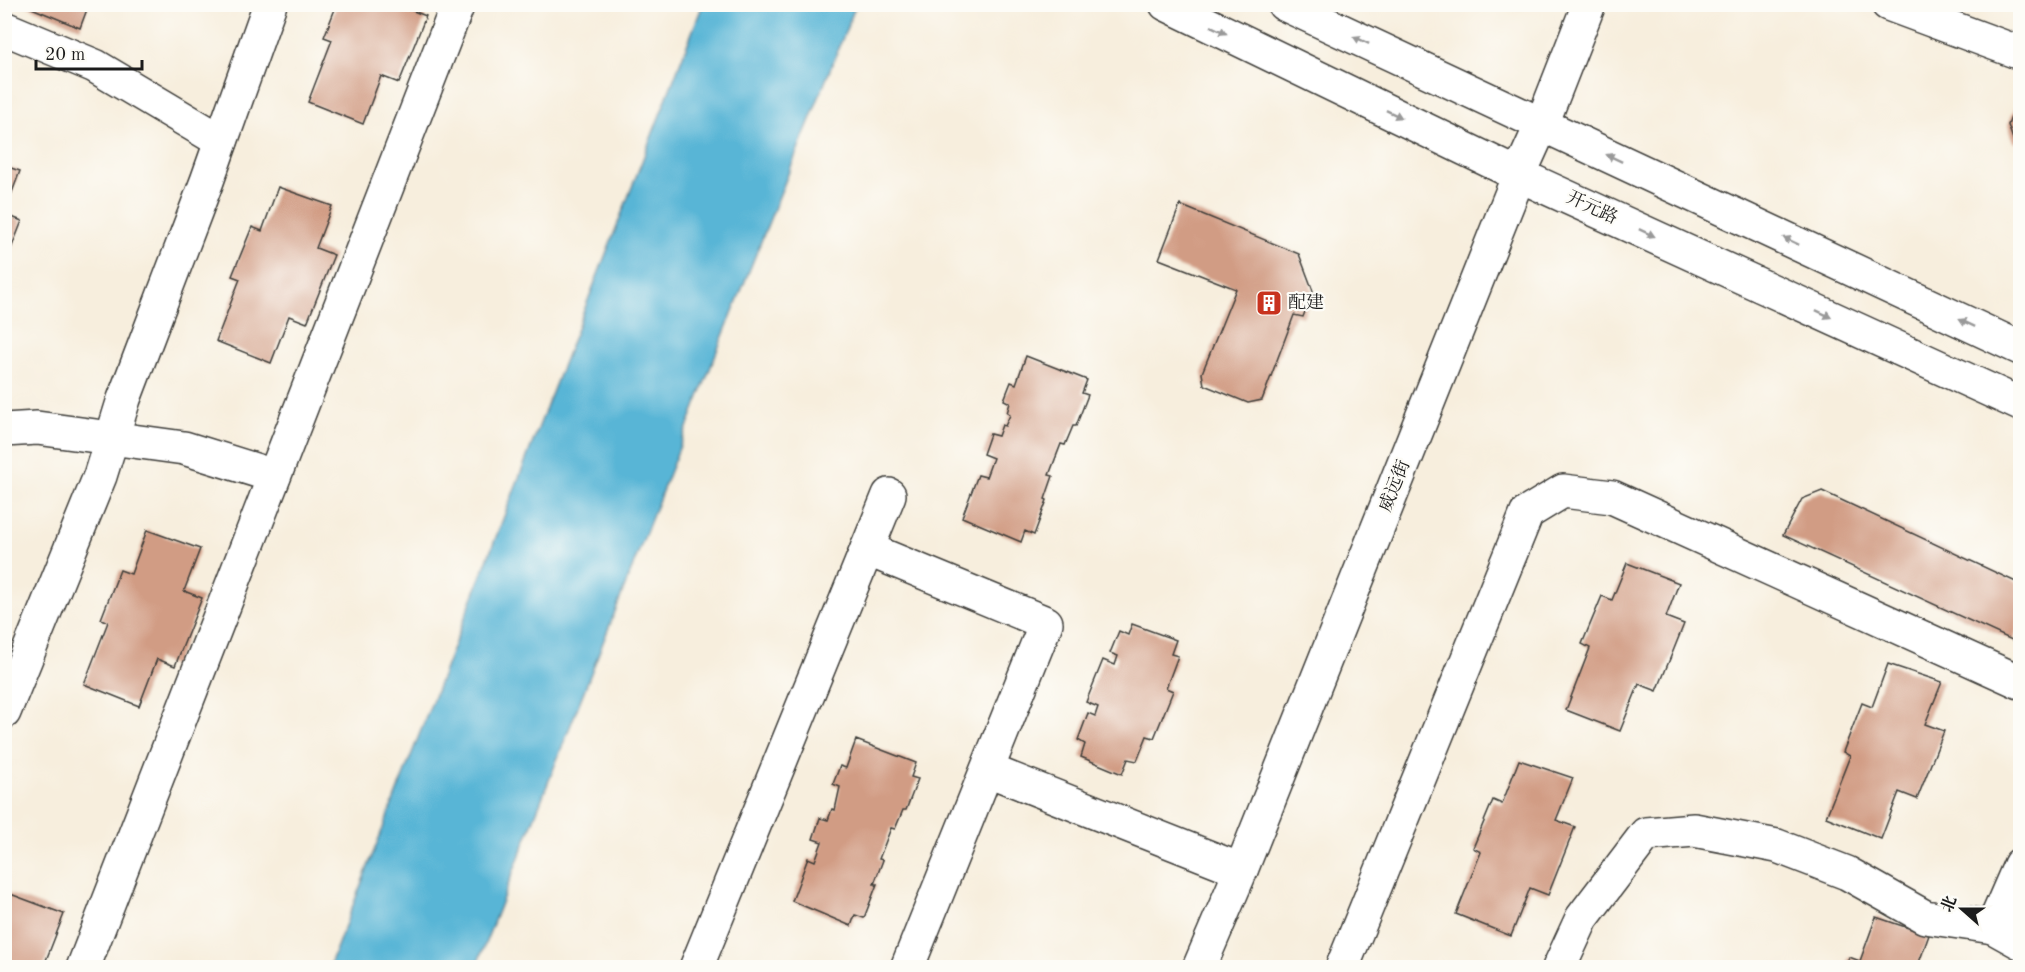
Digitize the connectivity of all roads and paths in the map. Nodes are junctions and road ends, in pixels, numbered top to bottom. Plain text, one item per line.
1 (270, 4) edge
2 (458, 4) edge
3 (1166, 4) edge
4 (1284, 4) edge
5 (1589, 4) edge
6 (1888, 4) edge
7 (4, 28) edge
8 (2020, 53) edge
9 (1542, 124) junction
10 (221, 141) junction
11 (1519, 174) junction
12 (2020, 348) edge
13 (2020, 404) edge
14 (4, 430) edge
15 (111, 439) junction
16 (274, 476) junction
17 (890, 495) dead end
18 (867, 549) junction
19 (2020, 682) edge
20 (4, 712) edge
21 (988, 770) junction
22 (2020, 865) edge
23 (1241, 870) junction
24 (2007, 935) edge
25 (1208, 965) edge
26 (82, 968) edge
27 (696, 968) edge
28 (907, 968) edge
29 (1342, 968) edge
30 (1558, 968) edge

1 - 10 street
2 - 16 street
3 -> 11 street, 开元路
9 -> 4 street
5 - 9 street, 威远街
6 - 8 street
7 - 10 street
9 - 11 street, 威远街
12 -> 9 street
10 - 15 street
11 -> 13 street, 开元路
11 - 23 street, 威远街
14 - 15 street
15 - 16 street
15 - 20 street
16 - 26 street
17 - 18 street
18 - 21 street
18 - 27 street
19 - 29 street
21 - 23 street
21 - 28 street
22 - 24 street
23 - 25 street, 威远街
24 - 30 street

